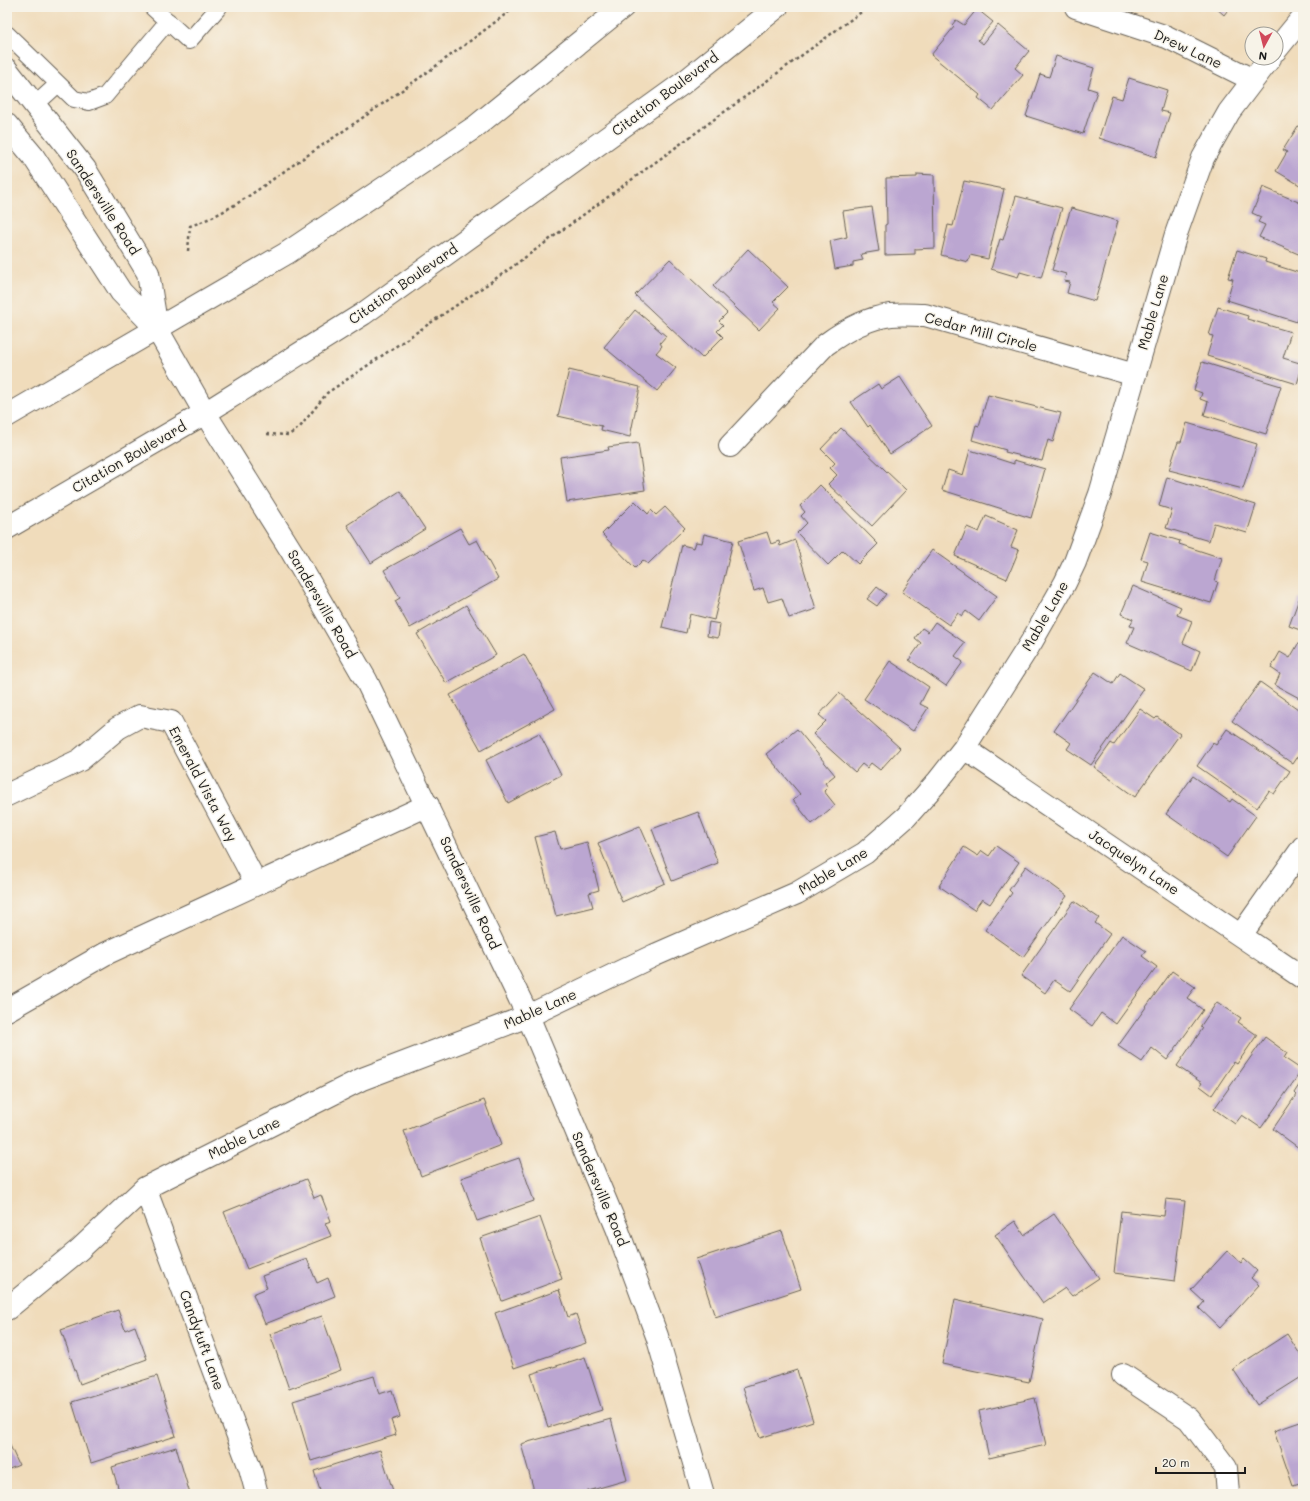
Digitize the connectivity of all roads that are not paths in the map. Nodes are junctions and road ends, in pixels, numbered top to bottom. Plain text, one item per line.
1 (152, 7) edge
2 (219, 7) edge
3 (623, 7) edge
4 (777, 7) edge
5 (1076, 7) edge
6 (1303, 17) edge
7 (168, 21) junction
8 (7, 34) edge
9 (1284, 40) edge
10 (1264, 66) edge
11 (7, 70) edge
12 (54, 76) junction
13 (1253, 80) junction
14 (35, 105) junction
15 (7, 125) edge
16 (156, 328) junction
17 (1135, 375) junction
18 (205, 413) junction
19 (7, 416) edge
20 (730, 446) dead end
21 (7, 528) edge
22 (964, 748) junction
23 (7, 795) edge
24 (428, 805) junction
25 (1303, 847) edge
26 (256, 883) junction
27 (1241, 935) junction
28 (1303, 978) edge
29 (7, 1010) edge
30 (528, 1016) junction
31 (145, 1188) junction
32 (7, 1309) edge
33 (1123, 1375) dead end
34 (257, 1494) edge
35 (703, 1494) edge
36 (1228, 1494) edge

1 - 7 lane
2 - 7 lane
3 - 16 street
4 - 18 street, Citation Boulevard
5 - 13 street, Drew Lane
6 - 9 street
7 - 12 lane
8 - 12 lane
10 - 13 street, Mable Lane
11 - 14 street, Sandersville Road
12 - 14 lane
13 - 17 street, Mable Lane
14 - 16 street, Sandersville Road
15 - 16 street, Sandersville Road
16 - 18 street, Sandersville Road
16 - 19 street
17 - 20 street, Cedar Mill Circle
17 - 22 street, Mable Lane
18 - 21 street, Citation Boulevard
18 - 24 street, Sandersville Road
22 - 27 street, Jacquelyn Lane
22 - 30 street, Mable Lane
23 - 26 street, Emerald Vista Way
24 - 26 street
24 - 30 street, Sandersville Road
25 - 27 street
26 - 29 street
27 - 28 street, Jacquelyn Lane
30 - 31 street, Mable Lane
30 - 35 street, Sandersville Road
31 - 32 street, Mable Lane
31 - 34 street, Candytuft Lane
33 - 36 street

